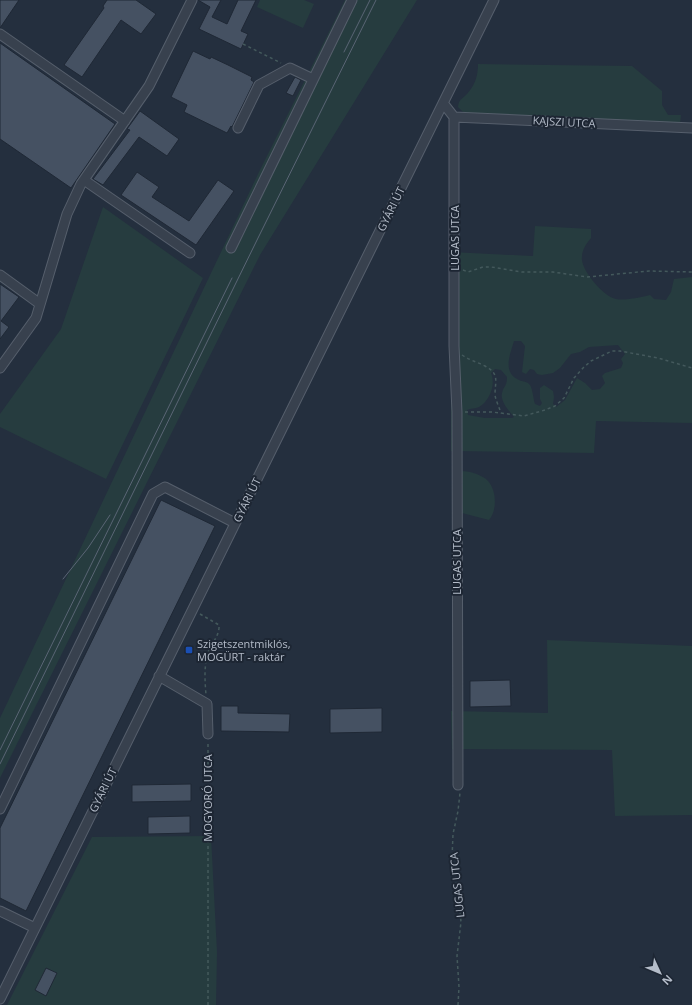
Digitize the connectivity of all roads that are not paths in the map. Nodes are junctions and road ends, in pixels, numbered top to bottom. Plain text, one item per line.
1 (192, 0) edge
2 (352, 0) edge
3 (494, 0) edge
4 (0, 34) edge
5 (314, 79) junction
6 (443, 104) junction
7 (454, 117) junction
8 (125, 121) junction
9 (238, 128) dead end
10 (692, 128) edge
11 (84, 180) junction
12 (231, 248) dead end
13 (190, 253) dead end
14 (0, 275) edge
15 (40, 304) junction
16 (0, 368) edge
17 (235, 523) junction
18 (159, 676) junction
19 (208, 734) road end
20 (458, 785) road end
21 (0, 809) edge
22 (0, 911) edge
23 (35, 928) junction
24 (0, 999) edge

1 - 8 street
2 - 5 street
3 - 6 street, GYÁRI ÚT
4 - 8 street
5 - 9 street
5 - 12 street
6 - 7 street
6 - 17 street, GYÁRI ÚT
7 - 10 street, KAJSZI UTCA
7 - 20 street, LUGAS UTCA
8 - 11 street
11 - 13 street
11 - 15 street
14 - 15 street
15 - 16 street
17 - 18 street, GYÁRI ÚT
17 - 21 street
18 - 19 street
18 - 23 street, GYÁRI ÚT
22 - 23 street
23 - 24 street, GYÁRI ÚT

